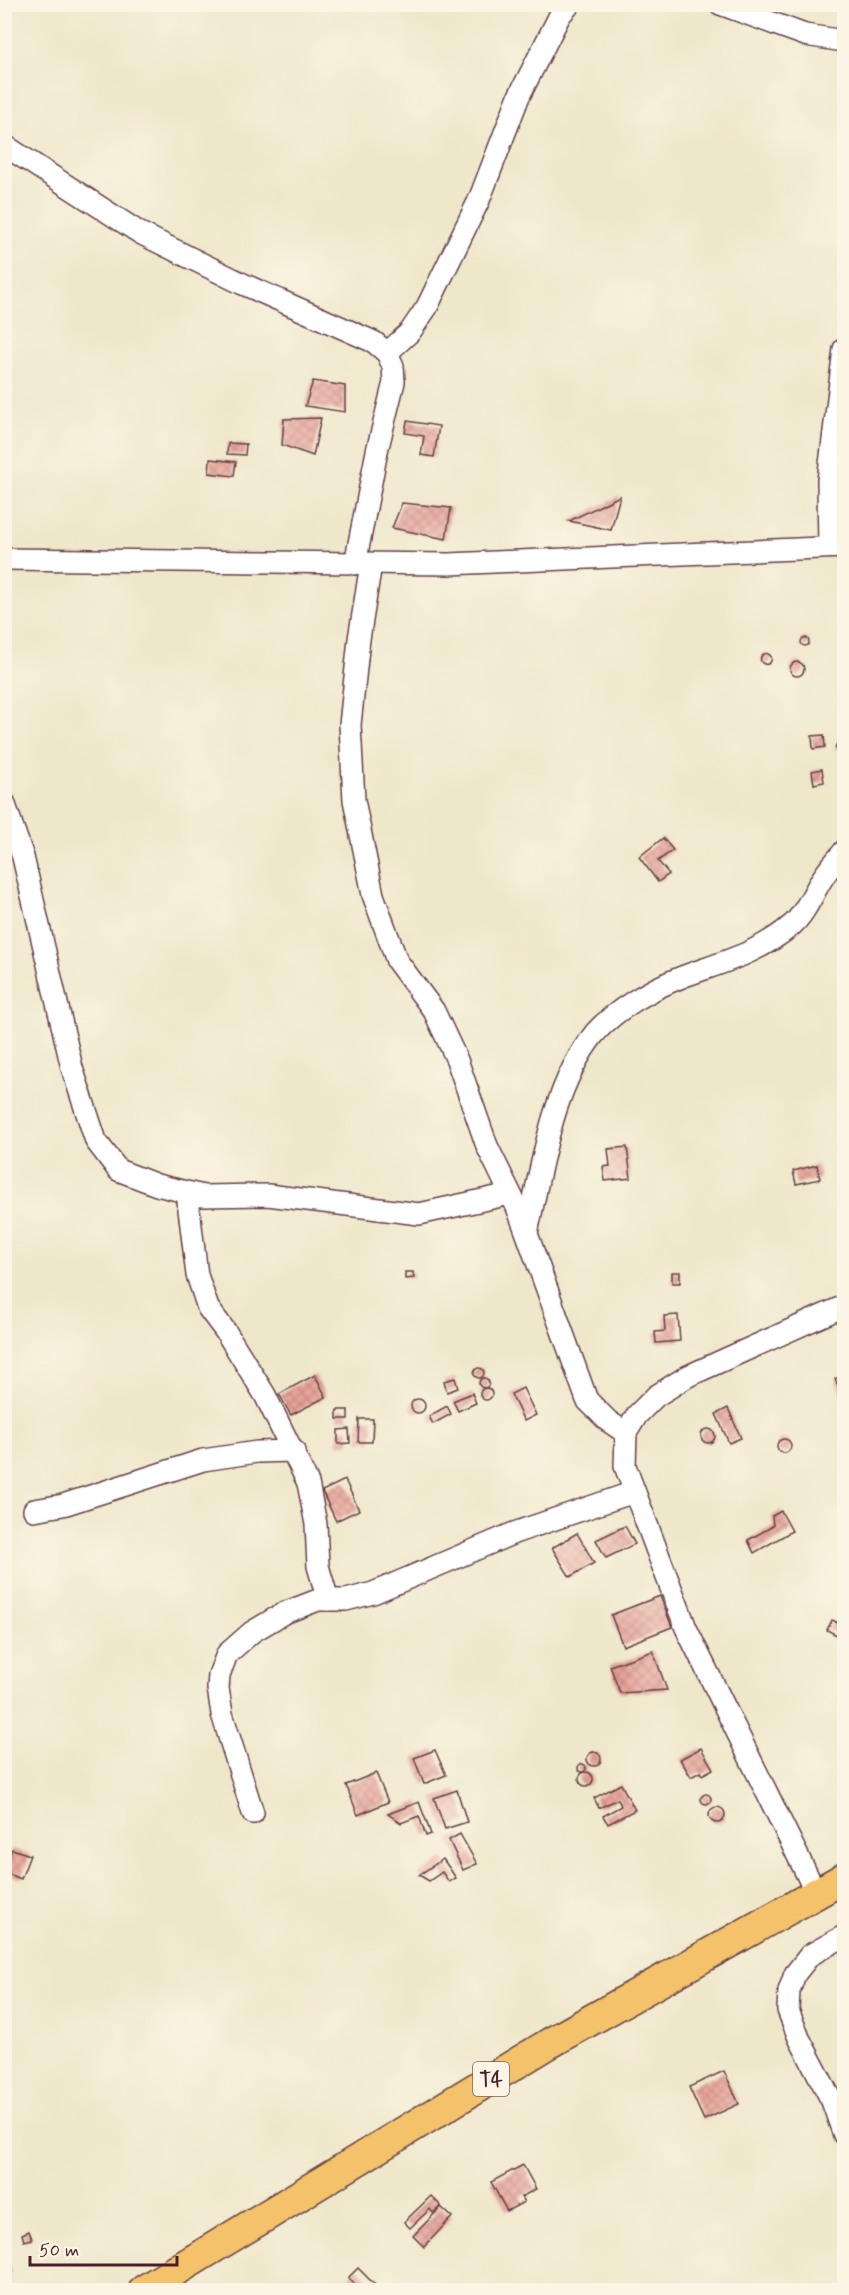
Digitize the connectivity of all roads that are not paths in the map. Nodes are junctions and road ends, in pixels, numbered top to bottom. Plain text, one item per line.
1 (570, 4) edge
2 (720, 4) edge
3 (844, 41) edge
4 (4, 145) edge
5 (844, 349) edge
6 (387, 353) junction
7 (837, 547) edge
8 (4, 559) edge
9 (363, 564) junction
10 (4, 802) edge
11 (844, 851) edge
12 (187, 1192) junction
13 (510, 1194) junction
14 (527, 1234) junction
15 (844, 1306) edge
16 (626, 1432) junction
17 (294, 1451) junction
18 (634, 1492) junction
19 (34, 1510) dead end
20 (328, 1600) junction
21 (253, 1813) dead end
22 (844, 1878) edge
23 (816, 1893) junction
24 (844, 1936) edge
25 (844, 2135) edge
26 (144, 2290) edge

1 - 6 street
2 - 3 street
4 - 6 street
5 - 7 street
6 - 9 street
7 - 9 street
8 - 9 street
9 - 13 street
10 - 12 street
11 - 14 street
12 - 13 street
12 - 17 street
13 - 14 street
14 - 16 street
15 - 16 street
16 - 18 street
17 - 19 street
17 - 20 street
18 - 20 street
18 - 23 street
20 - 21 street
22 - 23 highway, T4
23 - 26 highway, T4
24 - 25 street

